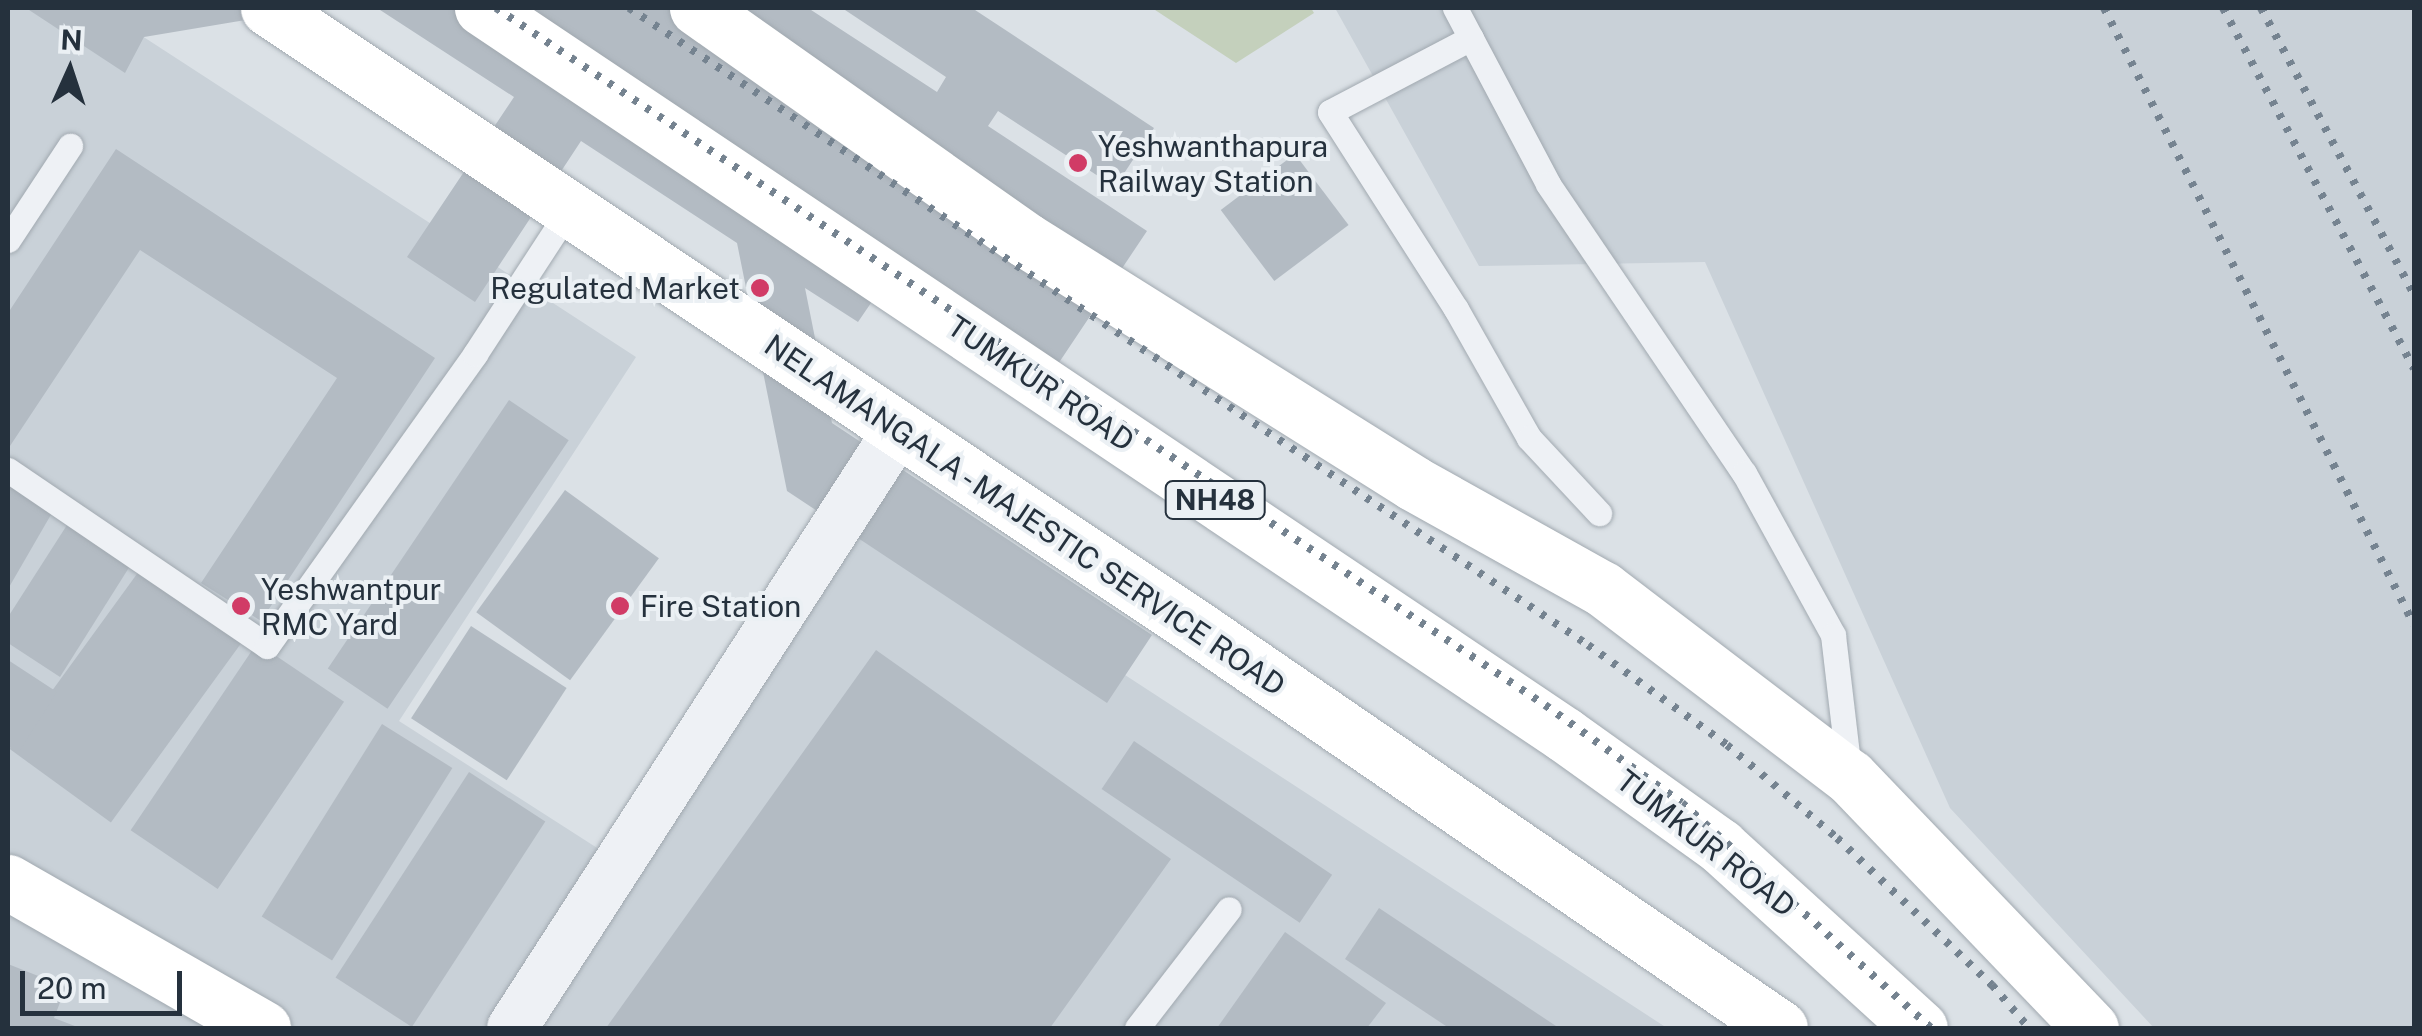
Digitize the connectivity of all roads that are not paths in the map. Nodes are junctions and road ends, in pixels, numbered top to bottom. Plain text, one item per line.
1 (268, 8) edge
2 (482, 8) edge
3 (698, 8) edge
4 (1455, 8) edge
5 (1472, 38) junction
6 (70, 146) dead end
7 (568, 213) junction
8 (8, 240) edge
9 (899, 429) junction
10 (8, 470) edge
11 (1599, 513) dead end
12 (1850, 777) junction
13 (8, 882) edge
14 (1230, 909) dead end
15 (1745, 1017) edge
16 (264, 1028) edge
17 (512, 1028) edge
18 (1137, 1028) edge
19 (1920, 1028) edge
20 (2091, 1028) edge

1 - 7 main road, NELAMANGALA - MAJESTIC SERVICE ROAD
2 - 19 main road, TUMKUR ROAD / NH48
3 - 12 main road
4 - 5 lane
5 - 11 lane
5 - 12 lane
6 - 8 lane
7 - 9 main road, NELAMANGALA - MAJESTIC SERVICE ROAD
7 - 10 lane
9 - 15 main road, NELAMANGALA - MAJESTIC SERVICE ROAD
9 - 17 street
12 - 20 main road
13 - 16 main road
14 - 18 lane

